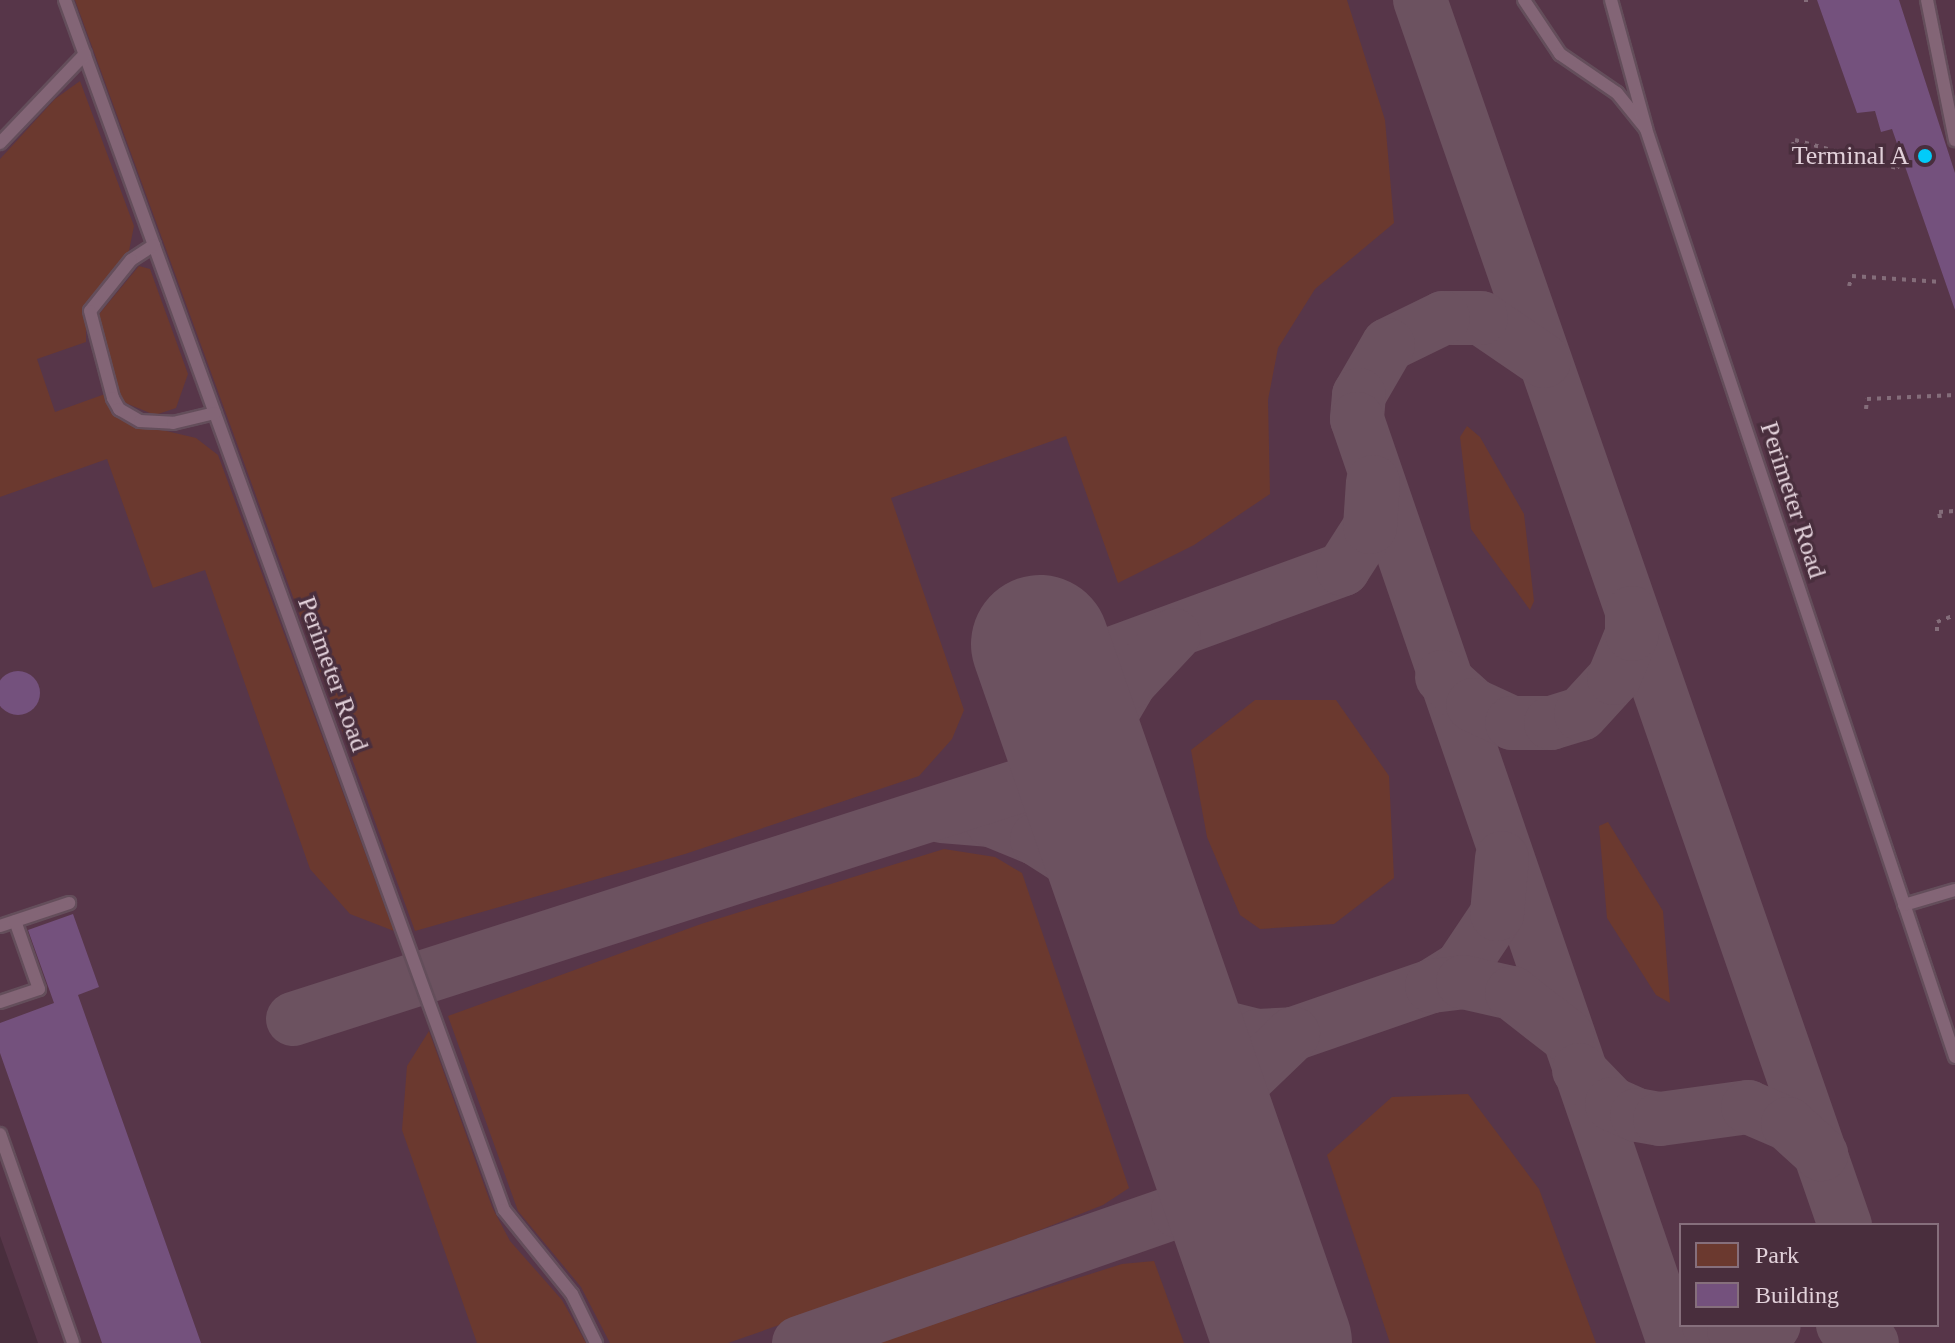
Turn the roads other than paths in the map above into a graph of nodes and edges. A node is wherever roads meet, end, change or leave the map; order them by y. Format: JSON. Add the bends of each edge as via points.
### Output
{"nodes":[{"id":1,"x":65,"y":0,"type":"edge"},
{"id":2,"x":1524,"y":0,"type":"edge"},
{"id":3,"x":1611,"y":0,"type":"edge"},
{"id":4,"x":1927,"y":0,"type":"edge"},
{"id":5,"x":85,"y":54,"type":"junction"},
{"id":6,"x":1646,"y":129,"type":"junction"},
{"id":7,"x":1,"y":136,"type":"edge"},
{"id":8,"x":1955,"y":140,"type":"edge"},
{"id":9,"x":154,"y":245,"type":"junction"},
{"id":10,"x":215,"y":413,"type":"junction"},
{"id":11,"x":1955,"y":890,"type":"edge"},
{"id":12,"x":69,"y":903,"type":"dead end"},
{"id":13,"x":1904,"y":905,"type":"junction"},
{"id":14,"x":15,"y":921,"type":"junction"},
{"id":15,"x":0,"y":926,"type":"edge"},
{"id":16,"x":0,"y":1002,"type":"edge"},
{"id":17,"x":1955,"y":1057,"type":"edge"},
{"id":18,"x":0,"y":1134,"type":"edge"},
{"id":19,"x":73,"y":1343,"type":"edge"},
{"id":20,"x":596,"y":1343,"type":"edge"}],
"edges":[{"from":1,"to":5,"type":"lane","name":"Perimeter Road"},
{"from":2,"to":6,"type":"lane","name":"Perimeter Road","via":[[1560,54],[1617,93]]},
{"from":3,"to":6,"type":"lane"},
{"from":4,"to":8,"type":"lane"},
{"from":5,"to":7,"type":"lane"},
{"from":5,"to":9,"type":"lane","name":"Perimeter Road"},
{"from":6,"to":13,"type":"lane","name":"Perimeter Road"},
{"from":9,"to":10,"type":"lane","name":"Perimeter Road"},
{"from":9,"to":10,"type":"lane","via":[[131,260],[90,311],[113,398],[119,409],[140,421],[173,423]]},
{"from":10,"to":20,"type":"lane","name":"Perimeter Road","via":[[504,1210],[572,1294]]},
{"from":11,"to":13,"type":"lane"},
{"from":12,"to":14,"type":"lane"},
{"from":13,"to":17,"type":"lane","name":"Perimeter Road"},
{"from":14,"to":15,"type":"lane"},
{"from":14,"to":16,"type":"lane","via":[[39,989]]},
{"from":18,"to":19,"type":"lane"}]}
